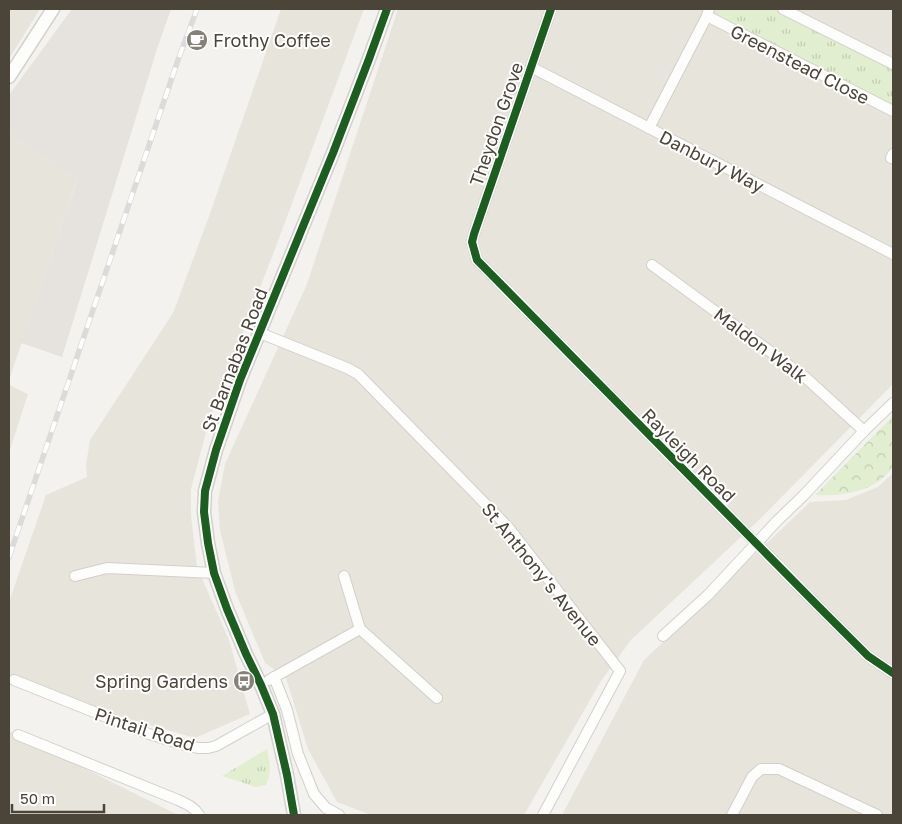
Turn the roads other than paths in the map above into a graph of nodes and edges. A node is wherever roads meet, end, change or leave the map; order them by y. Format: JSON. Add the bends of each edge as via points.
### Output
{"nodes":[{"id":1,"x":53,"y":9,"type":"edge"},
{"id":2,"x":387,"y":9,"type":"edge"},
{"id":3,"x":551,"y":9,"type":"edge"},
{"id":4,"x":783,"y":9,"type":"edge"},
{"id":5,"x":708,"y":12,"type":"edge"},
{"id":6,"x":893,"y":64,"type":"edge"},
{"id":7,"x":531,"y":67,"type":"junction"},
{"id":8,"x":9,"y":77,"type":"edge"},
{"id":9,"x":893,"y":111,"type":"edge"},
{"id":10,"x":649,"y":128,"type":"junction"},
{"id":11,"x":474,"y":249,"type":"joint"},
{"id":12,"x":893,"y":254,"type":"edge"},
{"id":13,"x":652,"y":265,"type":"dead end"},
{"id":14,"x":260,"y":334,"type":"junction"},
{"id":15,"x":893,"y":403,"type":"edge"},
{"id":16,"x":864,"y":431,"type":"junction"},
{"id":17,"x":756,"y":544,"type":"junction"},
{"id":18,"x":214,"y":573,"type":"junction"},
{"id":19,"x":75,"y":576,"type":"dead end"},
{"id":20,"x":344,"y":576,"type":"dead end"},
{"id":21,"x":360,"y":629,"type":"junction"},
{"id":22,"x":663,"y":636,"type":"dead end"},
{"id":23,"x":893,"y":673,"type":"edge"},
{"id":24,"x":274,"y":677,"type":"junction"},
{"id":25,"x":14,"y":680,"type":"dead end"},
{"id":26,"x":261,"y":684,"type":"junction"},
{"id":27,"x":437,"y":698,"type":"dead end"},
{"id":28,"x":273,"y":714,"type":"junction"},
{"id":29,"x":18,"y":735,"type":"dead end"},
{"id":30,"x":199,"y":815,"type":"edge"},
{"id":31,"x":294,"y":815,"type":"edge"},
{"id":32,"x":339,"y":815,"type":"edge"},
{"id":33,"x":544,"y":815,"type":"edge"},
{"id":34,"x":732,"y":815,"type":"edge"},
{"id":35,"x":877,"y":815,"type":"edge"}],
"edges":[{"from":1,"to":8,"type":"street"},
{"from":2,"to":14,"type":"street","name":"St Barnabas Road"},
{"from":3,"to":7,"type":"street","name":"Theydon Grove"},
{"from":4,"to":6,"type":"street"},
{"from":5,"to":9,"type":"street","name":"Greenstead Close"},
{"from":5,"to":10,"type":"street"},
{"from":7,"to":10,"type":"street","name":"Danbury Way"},
{"from":7,"to":11,"type":"street","name":"Theydon Grove","via":[[474,234]]},
{"from":10,"to":12,"type":"street","name":"Danbury Way"},
{"from":11,"to":17,"type":"street","name":"Rayleigh Road","via":[[477,260],[485,269]]},
{"from":13,"to":16,"type":"street","name":"Maldon Walk","via":[[805,377]]},
{"from":14,"to":18,"type":"street","name":"St Barnabas Road","via":[[237,389],[205,491],[204,512]]},
{"from":14,"to":33,"type":"street","name":"St Anthony's Avenue","via":[[358,374],[508,527],[620,671]]},
{"from":15,"to":16,"type":"street"},
{"from":16,"to":17,"type":"street"},
{"from":17,"to":22,"type":"street"},
{"from":17,"to":23,"type":"street","name":"Rayleigh Road","via":[[868,656]]},
{"from":18,"to":19,"type":"street","via":[[107,568]]},
{"from":18,"to":26,"type":"street","name":"St Barnabas Road","via":[[226,610]]},
{"from":20,"to":21,"type":"street"},
{"from":21,"to":24,"type":"street"},
{"from":21,"to":27,"type":"street"},
{"from":24,"to":26,"type":"street"},
{"from":24,"to":32,"type":"street","via":[[314,794],[326,808]]},
{"from":25,"to":28,"type":"street","name":"Pintail Road","via":[[134,728],[199,748],[216,746]]},
{"from":26,"to":28,"type":"street","name":"St Barnabas Road"},
{"from":28,"to":31,"type":"street","name":"St Barnabas Road"},
{"from":29,"to":30,"type":"street","via":[[188,804]]},
{"from":34,"to":35,"type":"street","via":[[752,777],[761,769],[780,769]]}]}
